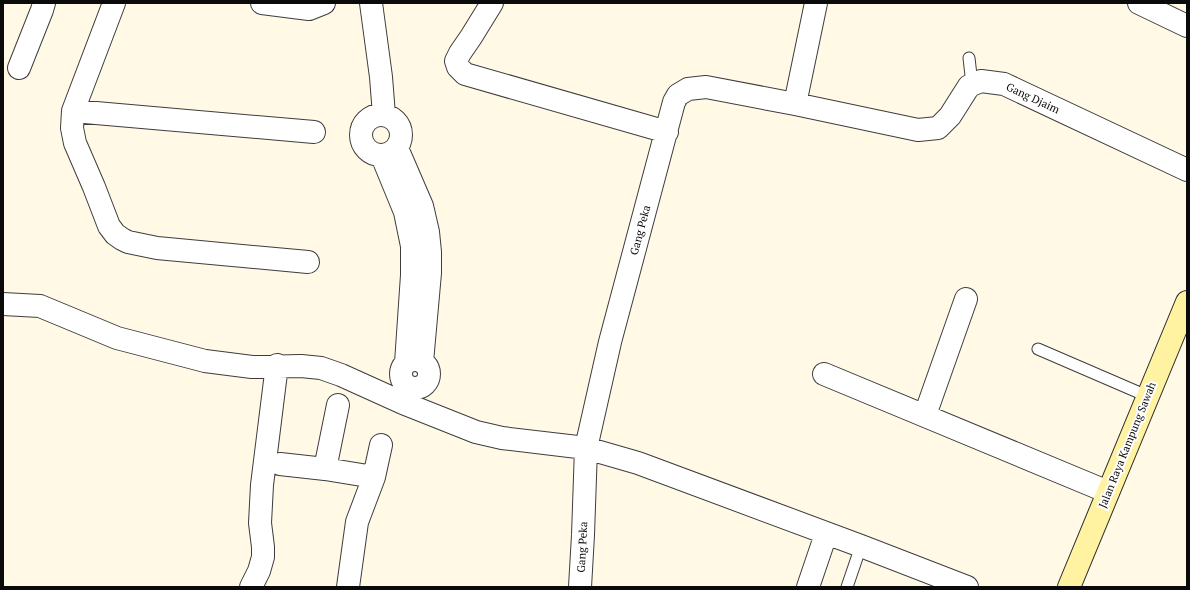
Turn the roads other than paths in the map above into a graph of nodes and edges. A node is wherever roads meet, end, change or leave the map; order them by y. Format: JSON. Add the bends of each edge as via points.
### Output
{"nodes":[{"id":1,"x":44,"y":3,"type":"edge"},
{"id":2,"x":114,"y":3,"type":"edge"},
{"id":3,"x":262,"y":3,"type":"edge"},
{"id":4,"x":324,"y":3,"type":"edge"},
{"id":5,"x":371,"y":3,"type":"edge"},
{"id":6,"x":492,"y":3,"type":"edge"},
{"id":7,"x":816,"y":3,"type":"edge"},
{"id":8,"x":1139,"y":3,"type":"edge"},
{"id":9,"x":1187,"y":26,"type":"edge"},
{"id":10,"x":969,"y":58,"type":"dead end"},
{"id":11,"x":19,"y":68,"type":"dead end"},
{"id":12,"x":972,"y":84,"type":"junction"},
{"id":13,"x":795,"y":104,"type":"junction"},
{"id":14,"x":73,"y":111,"type":"junction"},
{"id":15,"x":384,"y":115,"type":"junction"},
{"id":16,"x":314,"y":132,"type":"dead end"},
{"id":17,"x":666,"y":132,"type":"junction"},
{"id":18,"x":390,"y":152,"type":"junction"},
{"id":19,"x":1187,"y":170,"type":"edge"},
{"id":20,"x":308,"y":262,"type":"dead end"},
{"id":21,"x":966,"y":299,"type":"dead end"},
{"id":22,"x":1187,"y":302,"type":"edge"},
{"id":23,"x":3,"y":304,"type":"edge"},
{"id":24,"x":1038,"y":349,"type":"dead end"},
{"id":25,"x":277,"y":366,"type":"junction"},
{"id":26,"x":824,"y":374,"type":"dead end"},
{"id":27,"x":406,"y":396,"type":"junction"},
{"id":28,"x":1147,"y":396,"type":"junction"},
{"id":29,"x":338,"y":404,"type":"dead end"},
{"id":30,"x":925,"y":415,"type":"junction"},
{"id":31,"x":381,"y":445,"type":"dead end"},
{"id":32,"x":586,"y":448,"type":"junction"},
{"id":33,"x":280,"y":464,"type":"dead end"},
{"id":34,"x":325,"y":469,"type":"junction"},
{"id":35,"x":374,"y":477,"type":"junction"},
{"id":36,"x":1108,"y":492,"type":"junction"},
{"id":37,"x":826,"y":534,"type":"junction"},
{"id":38,"x":861,"y":546,"type":"junction"},
{"id":39,"x":251,"y":587,"type":"edge"},
{"id":40,"x":348,"y":587,"type":"edge"},
{"id":41,"x":580,"y":587,"type":"edge"},
{"id":42,"x":808,"y":587,"type":"edge"},
{"id":43,"x":847,"y":587,"type":"edge"},
{"id":44,"x":966,"y":587,"type":"edge"},
{"id":45,"x":1069,"y":587,"type":"edge"}],
"edges":[{"from":1,"to":11,"type":"street"},
{"from":2,"to":14,"type":"street"},
{"from":3,"to":4,"type":"street","via":[[309,9]]},
{"from":5,"to":15,"type":"street"},
{"from":6,"to":17,"type":"street","via":[[456,60],[464,74]]},
{"from":7,"to":13,"type":"street"},
{"from":8,"to":9,"type":"street"},
{"from":10,"to":12,"type":"lane"},
{"from":12,"to":13,"type":"street","via":[[950,116],[938,128],[918,130]]},
{"from":12,"to":19,"type":"street","name":"Gang Djaim","via":[[980,81],[1004,84]]},
{"from":13,"to":17,"type":"street","name":"Gang Peka","via":[[706,87],[688,89],[678,95],[674,102]]},
{"from":14,"to":16,"type":"street"},
{"from":14,"to":20,"type":"street","via":[[72,128],[75,143],[109,226],[122,239],[157,248]]},
{"from":15,"to":18,"type":"street","via":[[392,118],[401,132],[401,141]]},
{"from":15,"to":18,"type":"street","via":[[368,119],[360,134],[366,150],[374,154]]},
{"from":17,"to":32,"type":"street","name":"Gang Peka","via":[[610,342]]},
{"from":18,"to":27,"type":"street","via":[[413,209],[428,232],[430,252],[421,274],[414,362],[426,365],[429,379],[423,386]]},
{"from":21,"to":30,"type":"street"},
{"from":22,"to":28,"type":"street","name":"Jalan Raya Kampung Sawah"},
{"from":23,"to":25,"type":"street","via":[[40,306],[117,338],[205,361],[252,367]]},
{"from":24,"to":28,"type":"lane"},
{"from":25,"to":27,"type":"street","via":[[321,368]]},
{"from":25,"to":39,"type":"street","via":[[262,485],[260,523],[263,557]]},
{"from":26,"to":30,"type":"street"},
{"from":27,"to":32,"type":"street","via":[[476,432],[502,438]]},
{"from":28,"to":36,"type":"street","name":"Jalan Raya Kampung Sawah"},
{"from":29,"to":34,"type":"street"},
{"from":30,"to":36,"type":"street"},
{"from":31,"to":35,"type":"street"},
{"from":32,"to":37,"type":"street","via":[[638,463]]},
{"from":32,"to":41,"type":"street","name":"Gang Peka"},
{"from":33,"to":34,"type":"street"},
{"from":34,"to":35,"type":"street"},
{"from":35,"to":40,"type":"street","via":[[357,522]]},
{"from":36,"to":45,"type":"street","name":"Jalan Raya Kampung Sawah"},
{"from":37,"to":38,"type":"street"},
{"from":37,"to":42,"type":"street"},
{"from":38,"to":43,"type":"lane"},
{"from":38,"to":44,"type":"street"}]}
